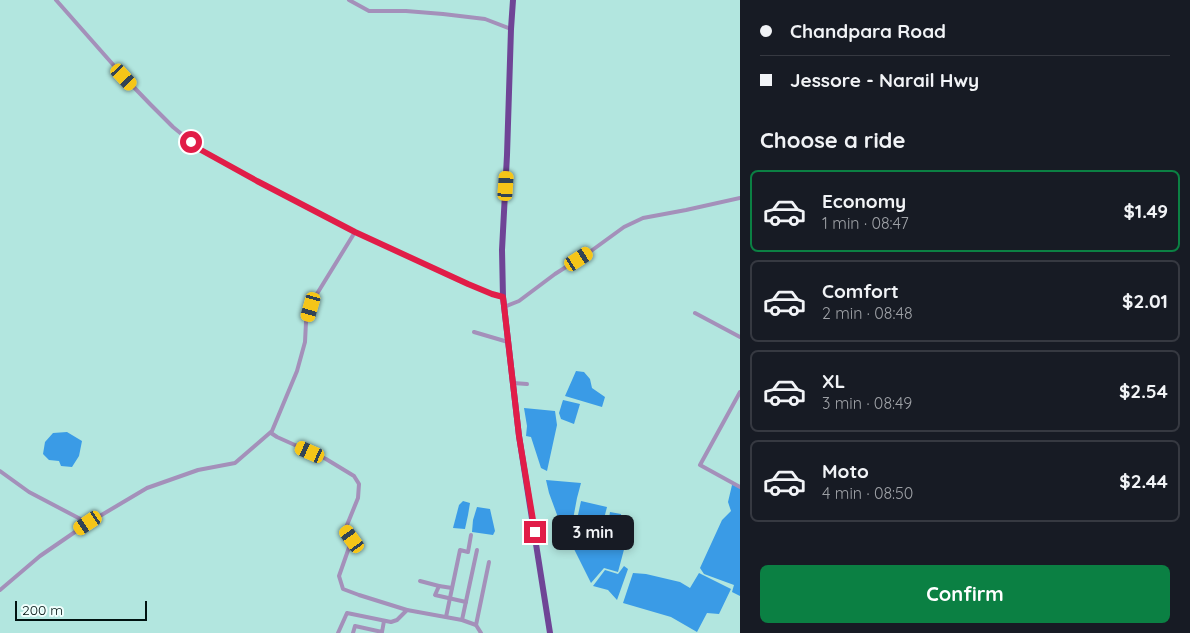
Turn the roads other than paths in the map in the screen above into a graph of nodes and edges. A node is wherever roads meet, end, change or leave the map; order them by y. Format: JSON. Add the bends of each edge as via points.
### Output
{"nodes":[{"id":1,"x":56,"y":0,"type":"edge"},
{"id":2,"x":349,"y":0,"type":"edge"},
{"id":3,"x":513,"y":0,"type":"edge"},
{"id":4,"x":511,"y":29,"type":"junction"},
{"id":5,"x":740,"y":198,"type":"edge"},
{"id":6,"x":355,"y":232,"type":"junction"},
{"id":7,"x":503,"y":297,"type":"junction"},
{"id":8,"x":504,"y":307,"type":"junction"},
{"id":9,"x":695,"y":313,"type":"dead end"},
{"id":10,"x":474,"y":332,"type":"dead end"},
{"id":11,"x":740,"y":337,"type":"edge"},
{"id":12,"x":508,"y":342,"type":"junction"},
{"id":13,"x":512,"y":383,"type":"junction"},
{"id":14,"x":527,"y":384,"type":"dead end"},
{"id":15,"x":740,"y":392,"type":"edge"},
{"id":16,"x":271,"y":433,"type":"junction"},
{"id":17,"x":0,"y":471,"type":"edge"},
{"id":18,"x":740,"y":487,"type":"edge"},
{"id":19,"x":88,"y":523,"type":"junction"},
{"id":20,"x":471,"y":535,"type":"dead end"},
{"id":21,"x":477,"y":550,"type":"dead end"},
{"id":22,"x":489,"y":562,"type":"dead end"},
{"id":23,"x":420,"y":581,"type":"dead end"},
{"id":24,"x":439,"y":586,"type":"junction"},
{"id":25,"x":452,"y":588,"type":"junction"},
{"id":26,"x":0,"y":590,"type":"edge"},
{"id":27,"x":450,"y":599,"type":"junction"},
{"id":28,"x":466,"y":602,"type":"junction"},
{"id":29,"x":407,"y":610,"type":"junction"},
{"id":30,"x":446,"y":617,"type":"junction"},
{"id":31,"x":462,"y":620,"type":"junction"},
{"id":32,"x":384,"y":621,"type":"dead end"},
{"id":33,"x":476,"y":625,"type":"junction"},
{"id":34,"x":367,"y":631,"type":"edge"},
{"id":35,"x":338,"y":633,"type":"edge"},
{"id":36,"x":353,"y":633,"type":"edge"},
{"id":37,"x":382,"y":633,"type":"edge"},
{"id":38,"x":481,"y":633,"type":"edge"},
{"id":39,"x":550,"y":633,"type":"edge"}],
"edges":[{"from":1,"to":6,"type":"street","via":[[150,104],[201,150]]},
{"from":2,"to":4,"type":"street","via":[[369,11],[406,11],[485,19]]},
{"from":3,"to":4,"type":"highway"},
{"from":4,"to":7,"type":"highway"},
{"from":5,"to":8,"type":"street","via":[[643,218],[624,227],[519,301]]},
{"from":6,"to":7,"type":"street"},
{"from":6,"to":16,"type":"street","via":[[313,302],[297,371]]},
{"from":7,"to":8,"type":"highway"},
{"from":8,"to":12,"type":"highway"},
{"from":9,"to":11,"type":"street"},
{"from":10,"to":12,"type":"street"},
{"from":12,"to":13,"type":"highway"},
{"from":13,"to":14,"type":"street"},
{"from":13,"to":39,"type":"highway"},
{"from":15,"to":18,"type":"street","via":[[700,465]]},
{"from":16,"to":19,"type":"street","via":[[235,463],[198,470],[147,488]]},
{"from":16,"to":29,"type":"street","via":[[354,476],[359,484],[358,498],[345,530],[352,539],[339,576],[343,589]]},
{"from":17,"to":19,"type":"street","via":[[29,492]]},
{"from":19,"to":26,"type":"street","via":[[40,556]]},
{"from":20,"to":25,"type":"street","via":[[468,552],[460,550]]},
{"from":21,"to":28,"type":"street"},
{"from":22,"to":33,"type":"street"},
{"from":23,"to":24,"type":"street"},
{"from":24,"to":25,"type":"street"},
{"from":24,"to":27,"type":"street","via":[[435,595]]},
{"from":25,"to":27,"type":"street"},
{"from":27,"to":28,"type":"street"},
{"from":27,"to":30,"type":"street"},
{"from":28,"to":31,"type":"street"},
{"from":29,"to":30,"type":"street"},
{"from":29,"to":35,"type":"street","via":[[391,622],[347,613]]},
{"from":30,"to":31,"type":"street"},
{"from":31,"to":33,"type":"street"},
{"from":32,"to":37,"type":"street"},
{"from":33,"to":38,"type":"street"},
{"from":34,"to":36,"type":"street","via":[[355,626]]},
{"from":34,"to":37,"type":"street"}]}
